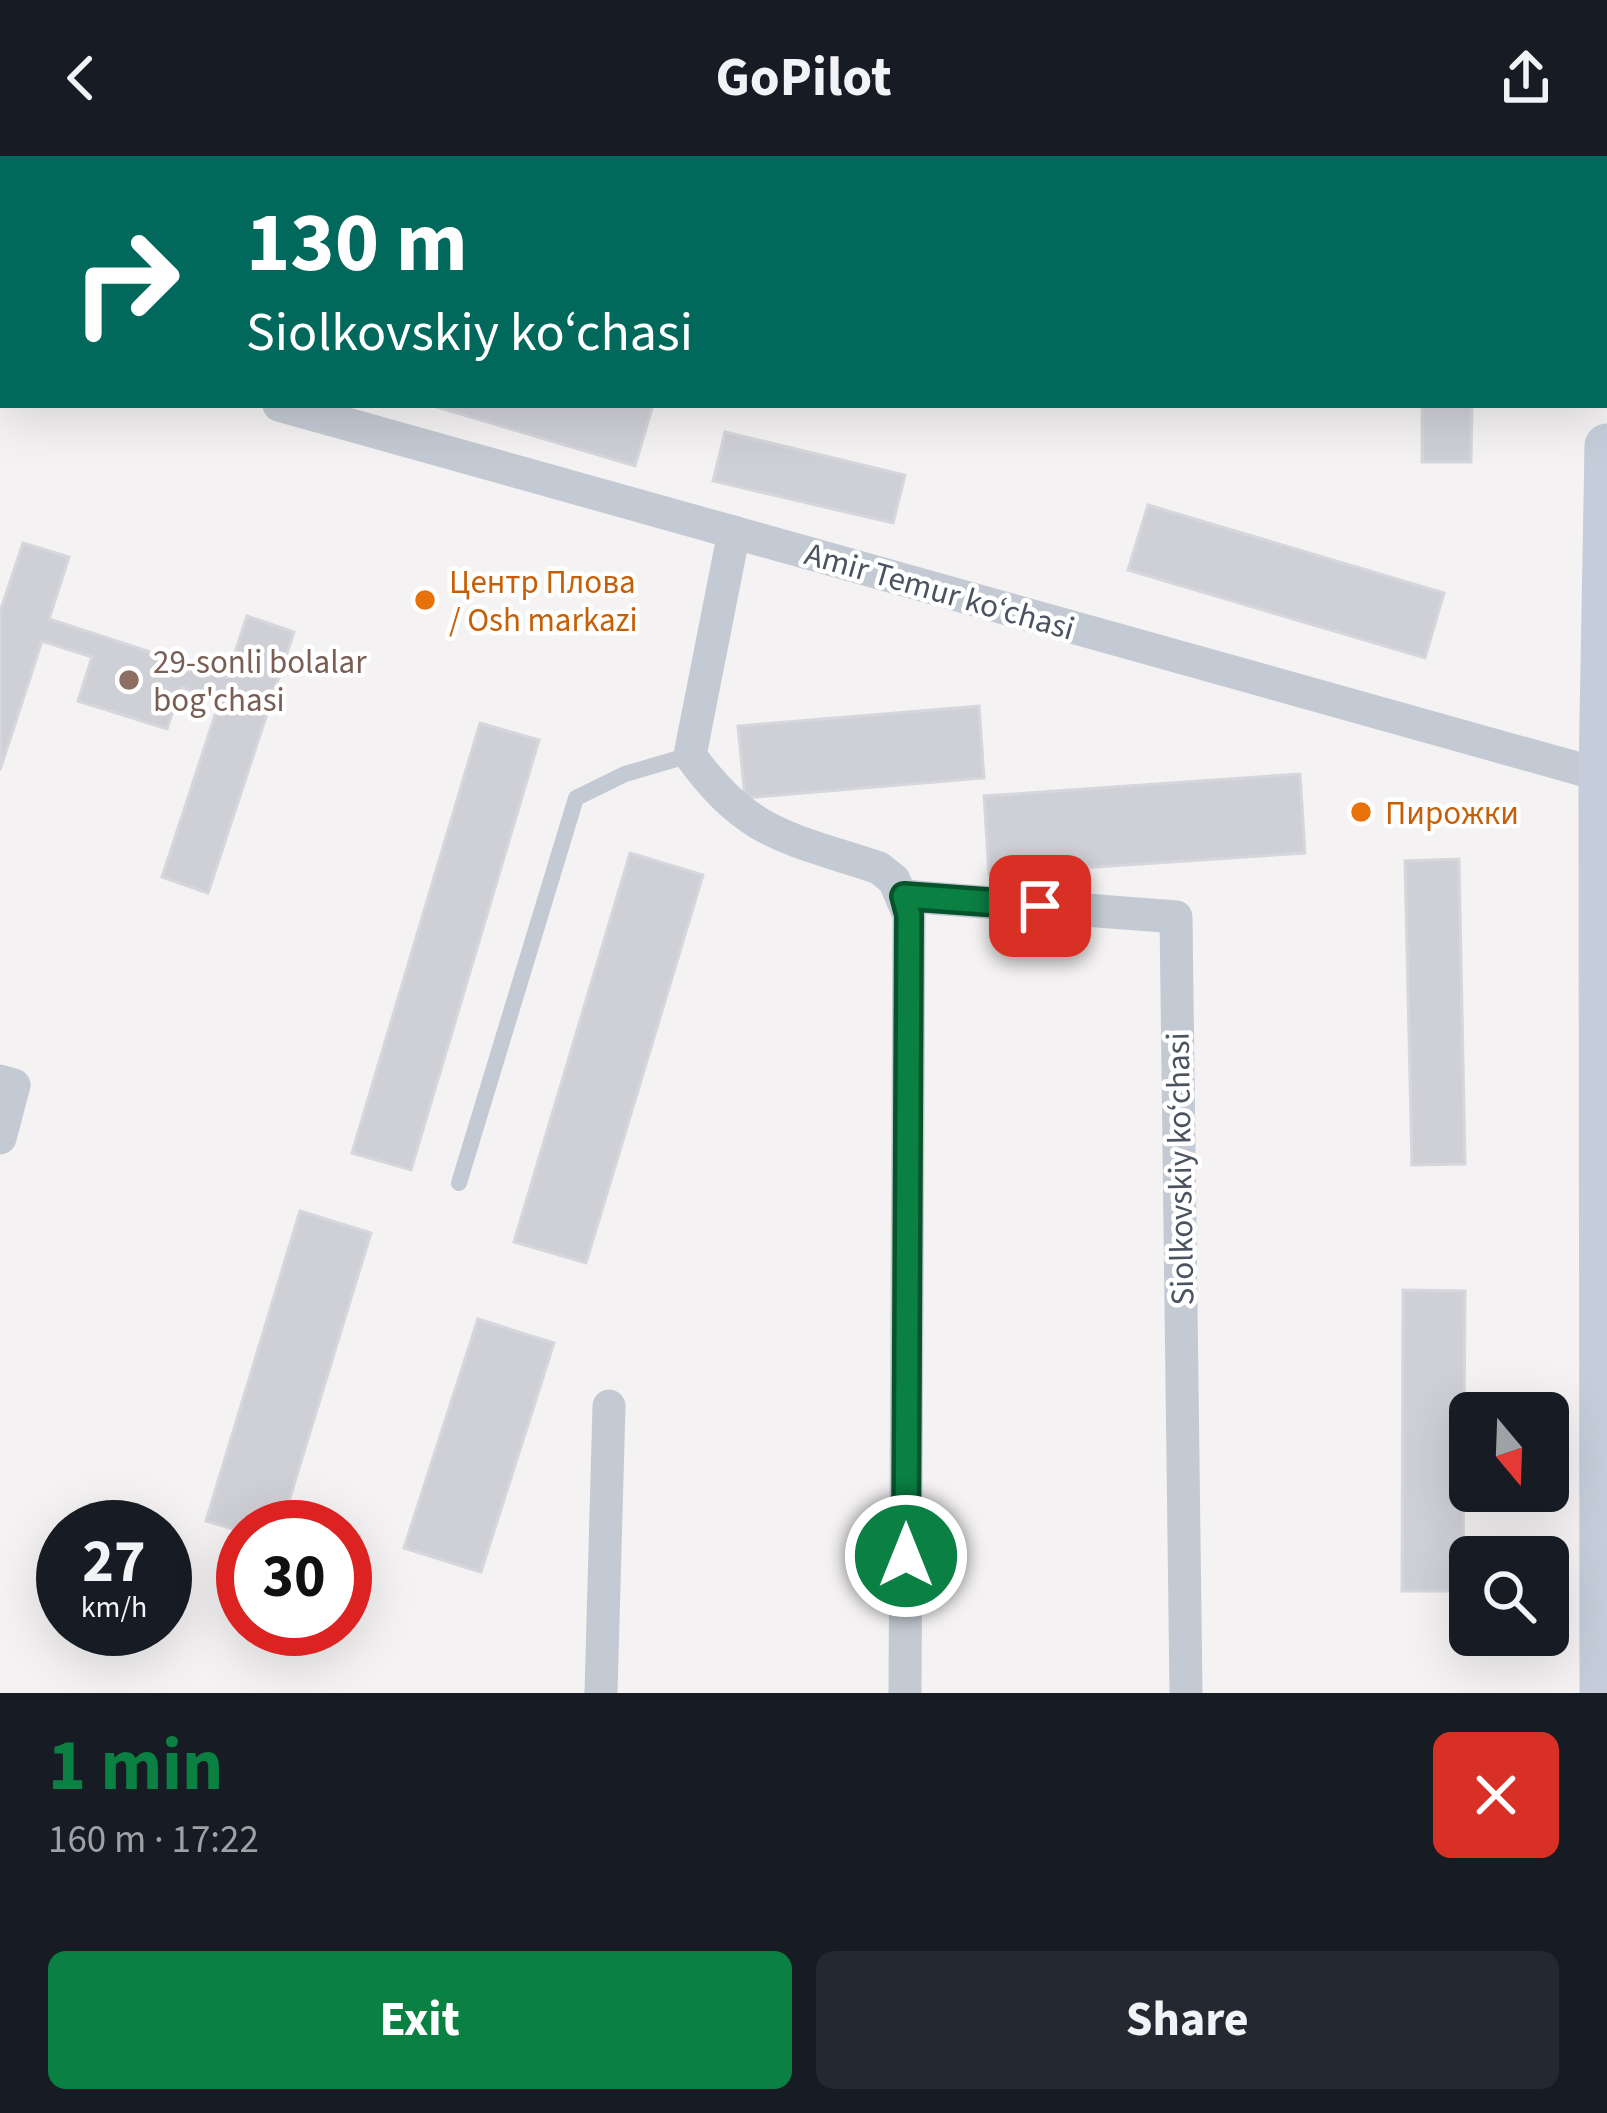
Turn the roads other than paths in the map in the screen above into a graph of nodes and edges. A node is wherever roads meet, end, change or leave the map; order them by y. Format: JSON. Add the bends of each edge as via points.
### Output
{"nodes":[{"id":1,"x":289,"y":408,"type":"edge"},
{"id":2,"x":1607,"y":446,"type":"edge"},
{"id":3,"x":734,"y":532,"type":"junction"},
{"id":4,"x":690,"y":755,"type":"junction"},
{"id":5,"x":1601,"y":775,"type":"junction"},
{"id":6,"x":904,"y":896,"type":"junction"},
{"id":7,"x":0,"y":1081,"type":"edge"},
{"id":8,"x":0,"y":1138,"type":"edge"},
{"id":9,"x":459,"y":1183,"type":"dead end"},
{"id":10,"x":610,"y":1406,"type":"dead end"},
{"id":11,"x":1604,"y":1664,"type":"edge"},
{"id":12,"x":601,"y":1693,"type":"edge"},
{"id":13,"x":905,"y":1693,"type":"edge"},
{"id":14,"x":1186,"y":1693,"type":"edge"}],
"edges":[{"from":1,"to":3,"type":"street","name":"Amir Temur ko‘chasi"},
{"from":2,"to":5,"type":"main road"},
{"from":3,"to":4,"type":"street"},
{"from":3,"to":5,"type":"street","name":"Amir Temur ko‘chasi"},
{"from":4,"to":6,"type":"street","via":[[714,789],[761,828],[879,868]]},
{"from":4,"to":9,"type":"lane","via":[[576,798]]},
{"from":5,"to":11,"type":"main road"},
{"from":6,"to":13,"type":"street"},
{"from":6,"to":14,"type":"street","name":"Siolkovskiy ko‘chasi","via":[[1176,917]]},
{"from":7,"to":8,"type":"street","via":[[14,1085]]},
{"from":10,"to":12,"type":"street"}]}
